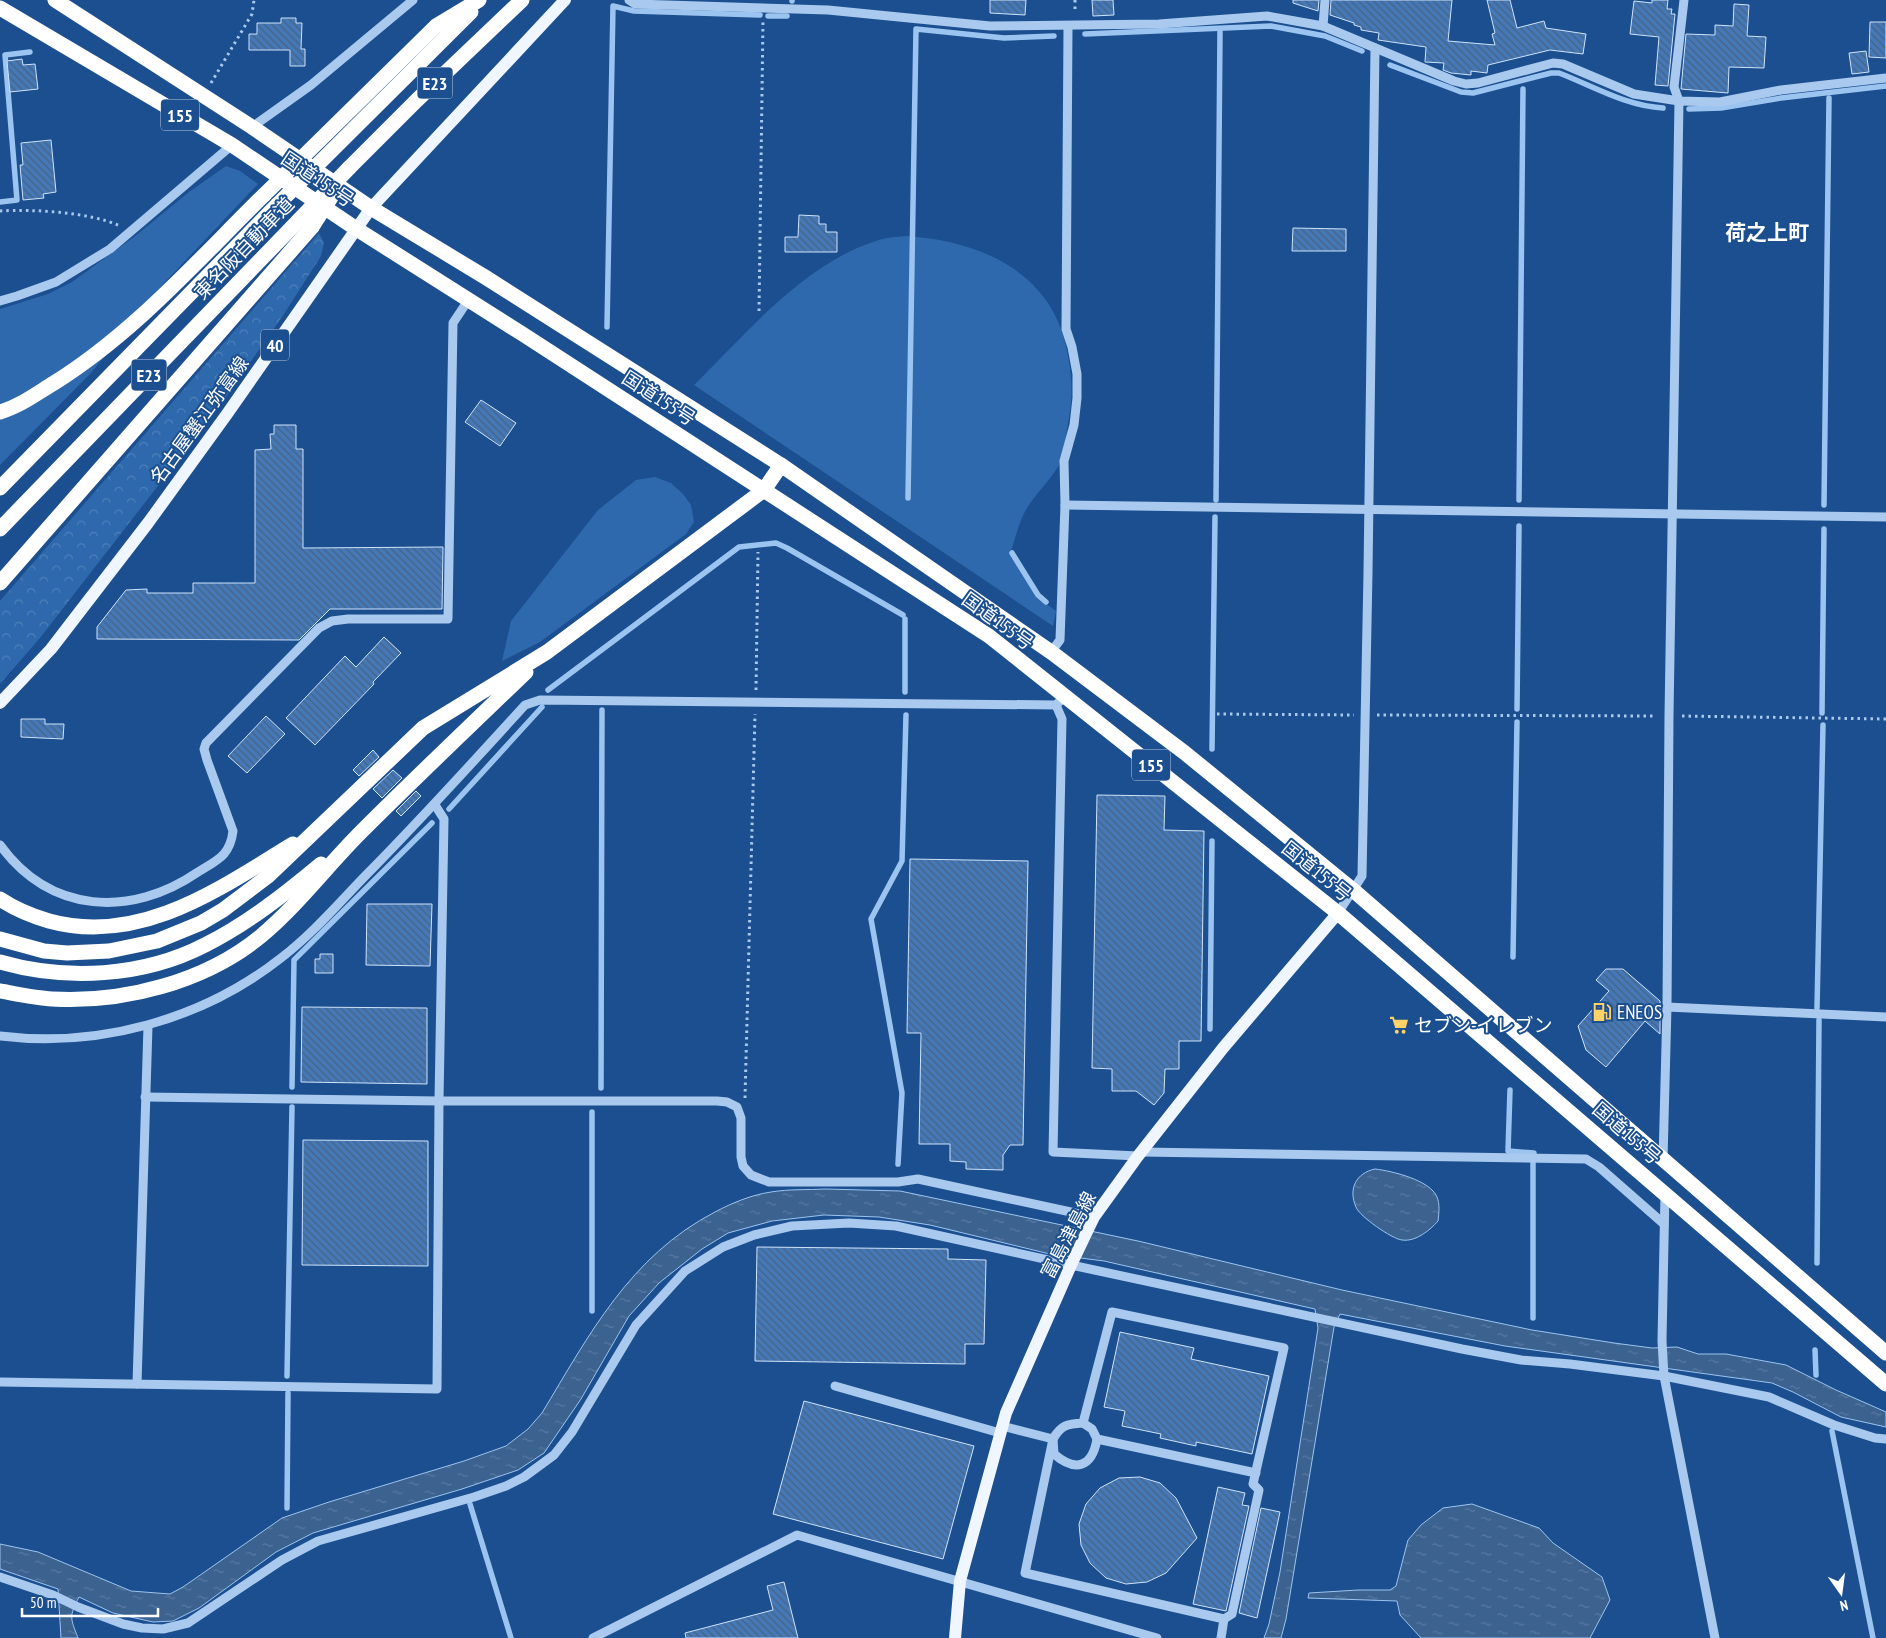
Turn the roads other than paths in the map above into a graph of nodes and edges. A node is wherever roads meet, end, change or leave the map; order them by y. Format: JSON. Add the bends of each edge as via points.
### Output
{"nodes":[{"id":1,"x":55,"y":0,"type":"edge"},
{"id":2,"x":413,"y":0,"type":"edge"},
{"id":3,"x":479,"y":0,"type":"edge"},
{"id":4,"x":483,"y":0,"type":"edge"},
{"id":5,"x":522,"y":0,"type":"edge"},
{"id":6,"x":565,"y":0,"type":"edge"},
{"id":7,"x":629,"y":0,"type":"edge"},
{"id":8,"x":1325,"y":0,"type":"edge"},
{"id":9,"x":1684,"y":0,"type":"edge"},
{"id":10,"x":0,"y":8,"type":"edge"},
{"id":11,"x":1323,"y":26,"type":"junction"},
{"id":12,"x":1068,"y":27,"type":"junction"},
{"id":13,"x":1374,"y":48,"type":"junction"},
{"id":14,"x":1886,"y":78,"type":"edge"},
{"id":15,"x":1679,"y":101,"type":"junction"},
{"id":16,"x":252,"y":127,"type":"junction"},
{"id":17,"x":232,"y":145,"type":"junction"},
{"id":18,"x":350,"y":168,"type":"junction"},
{"id":19,"x":371,"y":208,"type":"junction"},
{"id":20,"x":355,"y":228,"type":"junction"},
{"id":21,"x":469,"y":300,"type":"junction"},
{"id":22,"x":0,"y":301,"type":"edge"},
{"id":23,"x":0,"y":412,"type":"edge"},
{"id":24,"x":781,"y":465,"type":"junction"},
{"id":25,"x":0,"y":488,"type":"edge"},
{"id":26,"x":764,"y":490,"type":"junction"},
{"id":27,"x":1065,"y":505,"type":"junction"},
{"id":28,"x":1368,"y":511,"type":"junction"},
{"id":29,"x":1672,"y":514,"type":"junction"},
{"id":30,"x":1886,"y":517,"type":"edge"},
{"id":31,"x":0,"y":529,"type":"edge"},
{"id":32,"x":0,"y":583,"type":"edge"},
{"id":33,"x":547,"y":652,"type":"junction"},
{"id":34,"x":1051,"y":652,"type":"junction"},
{"id":35,"x":1060,"y":701,"type":"junction"},
{"id":36,"x":0,"y":703,"type":"edge"},
{"id":37,"x":435,"y":805,"type":"junction"},
{"id":38,"x":335,"y":814,"type":"junction"},
{"id":39,"x":359,"y":834,"type":"junction"},
{"id":40,"x":0,"y":844,"type":"edge"},
{"id":41,"x":1353,"y":890,"type":"junction"},
{"id":42,"x":0,"y":899,"type":"edge"},
{"id":43,"x":1338,"y":913,"type":"junction"},
{"id":44,"x":0,"y":939,"type":"edge"},
{"id":45,"x":0,"y":962,"type":"edge"},
{"id":46,"x":0,"y":991,"type":"edge"},
{"id":47,"x":1667,"y":1007,"type":"junction"},
{"id":48,"x":1886,"y":1017,"type":"edge"},
{"id":49,"x":148,"y":1026,"type":"junction"},
{"id":50,"x":0,"y":1036,"type":"edge"},
{"id":51,"x":146,"y":1097,"type":"junction"},
{"id":52,"x":439,"y":1101,"type":"junction"},
{"id":53,"x":1140,"y":1154,"type":"junction"},
{"id":54,"x":1663,"y":1160,"type":"junction"},
{"id":55,"x":1665,"y":1192,"type":"junction"},
{"id":56,"x":1094,"y":1216,"type":"junction"},
{"id":57,"x":1664,"y":1224,"type":"junction"},
{"id":58,"x":1070,"y":1265,"type":"junction"},
{"id":59,"x":1886,"y":1353,"type":"edge"},
{"id":60,"x":1664,"y":1376,"type":"junction"},
{"id":61,"x":0,"y":1382,"type":"edge"},
{"id":62,"x":137,"y":1384,"type":"junction"},
{"id":63,"x":1886,"y":1384,"type":"edge"},
{"id":64,"x":835,"y":1386,"type":"dead end"},
{"id":65,"x":1083,"y":1423,"type":"junction"},
{"id":66,"x":1001,"y":1429,"type":"junction"},
{"id":67,"x":1053,"y":1439,"type":"junction"},
{"id":68,"x":1096,"y":1439,"type":"junction"},
{"id":69,"x":1886,"y":1439,"type":"edge"},
{"id":70,"x":1256,"y":1473,"type":"junction"},
{"id":71,"x":0,"y":1577,"type":"edge"},
{"id":72,"x":960,"y":1581,"type":"junction"},
{"id":73,"x":1224,"y":1619,"type":"junction"},
{"id":74,"x":593,"y":1638,"type":"edge"},
{"id":75,"x":955,"y":1638,"type":"edge"},
{"id":76,"x":1157,"y":1638,"type":"edge"},
{"id":77,"x":1221,"y":1638,"type":"edge"},
{"id":78,"x":1716,"y":1638,"type":"edge"}],
"edges":[{"from":1,"to":16,"type":"highway","name":"国道155号","number":"155"},
{"from":2,"to":16,"type":"street","via":[[311,85]]},
{"from":3,"to":23,"type":"highway","bridge":true,"via":[[436,26],[126,331],[75,370],[15,407]]},
{"from":4,"to":25,"type":"highway","name":"東名阪自動車道","number":"E23","bridge":true,"via":[[277,204]]},
{"from":5,"to":18,"type":"highway","name":"東名阪自動車道","number":"E23"},
{"from":6,"to":19,"type":"main road","name":"名古屋蟹江弥富線","number":"40"},
{"from":7,"to":12,"type":"street","via":[[635,4],[828,10],[990,26]]},
{"from":8,"to":11,"type":"street"},
{"from":9,"to":15,"type":"street","via":[[1674,87]]},
{"from":10,"to":17,"type":"highway","name":"国道155号","number":"155"},
{"from":11,"to":12,"type":"street","via":[[1266,16]]},
{"from":11,"to":13,"type":"street"},
{"from":12,"to":27,"type":"street","via":[[1066,329],[1075,365],[1077,398],[1074,425],[1064,461]]},
{"from":13,"to":15,"type":"street","via":[[1466,84],[1553,63],[1563,64],[1634,94]]},
{"from":13,"to":28,"type":"street"},
{"from":14,"to":15,"type":"street","via":[[1781,90],[1720,102]]},
{"from":15,"to":29,"type":"street"},
{"from":16,"to":19,"type":"highway","name":"国道155号","number":"155"},
{"from":17,"to":20,"type":"highway","name":"国道155号","number":"155"},
{"from":17,"to":22,"type":"street","via":[[110,249],[56,282]]},
{"from":18,"to":31,"type":"highway","name":"東名阪自動車道","number":"E23","bridge":true},
{"from":18,"to":32,"type":"highway","bridge":true,"via":[[312,228]]},
{"from":19,"to":20,"type":"main road","name":"名古屋蟹江弥富線","number":"40"},
{"from":19,"to":24,"type":"highway","name":"国道155号","number":"155"},
{"from":20,"to":21,"type":"highway","name":"国道155号","number":"155"},
{"from":20,"to":36,"type":"main road","name":"名古屋蟹江弥富線","number":"40","via":[[228,414],[148,523],[50,648]]},
{"from":21,"to":26,"type":"highway","name":"国道155号","number":"155"},
{"from":21,"to":40,"type":"street","via":[[453,323],[448,619],[348,618],[319,628],[206,742],[207,760],[233,832],[226,854],[181,884],[164,892],[123,902],[98,903],[62,896],[41,884],[8,856]]},
{"from":24,"to":26,"type":"highway"},
{"from":24,"to":34,"type":"highway","name":"国道155号","number":"155"},
{"from":26,"to":33,"type":"highway"},
{"from":26,"to":35,"type":"highway","name":"国道155号","number":"155","via":[[989,636]]},
{"from":27,"to":28,"type":"street"},
{"from":27,"to":34,"type":"street","via":[[1060,640]]},
{"from":28,"to":29,"type":"street"},
{"from":28,"to":41,"type":"street","via":[[1362,876]]},
{"from":29,"to":30,"type":"street"},
{"from":29,"to":47,"type":"street"},
{"from":33,"to":38,"type":"highway","via":[[423,728]]},
{"from":33,"to":39,"type":"highway"},
{"from":34,"to":41,"type":"highway","name":"国道155号","number":"155","via":[[1185,753]]},
{"from":35,"to":37,"type":"street","via":[[756,703],[540,700],[524,705]]},
{"from":35,"to":43,"type":"highway","name":"国道155号","number":"155"},
{"from":35,"to":53,"type":"street","via":[[1053,1152]]},
{"from":37,"to":49,"type":"street","via":[[282,958],[239,988]]},
{"from":37,"to":52,"type":"street","via":[[444,819]]},
{"from":38,"to":42,"type":"highway","via":[[252,869],[205,896],[156,918],[110,927],[86,927],[63,924],[21,911]]},
{"from":38,"to":44,"type":"highway","via":[[245,894],[223,910],[179,933],[133,947],[90,953],[44,951]]},
{"from":39,"to":45,"type":"highway","via":[[288,891],[229,932],[178,956],[127,970],[100,973],[47,971]]},
{"from":39,"to":46,"type":"highway","via":[[261,936],[241,951],[197,974],[104,998],[52,999]]},
{"from":41,"to":43,"type":"street"},
{"from":41,"to":54,"type":"highway","name":"国道155号","number":"155"},
{"from":43,"to":53,"type":"main road","name":"富島津島線","via":[[1223,1048]]},
{"from":43,"to":55,"type":"highway","name":"国道155号","number":"155"},
{"from":47,"to":48,"type":"street"},
{"from":47,"to":54,"type":"street"},
{"from":49,"to":50,"type":"street","via":[[72,1037]]},
{"from":49,"to":51,"type":"street"},
{"from":51,"to":52,"type":"street"},
{"from":51,"to":62,"type":"street"},
{"from":52,"to":56,"type":"street","via":[[727,1102],[737,1107],[742,1118],[743,1166],[750,1175],[769,1182],[898,1182],[918,1179]]},
{"from":52,"to":62,"type":"street","via":[[437,1389]]},
{"from":53,"to":56,"type":"main road","name":"富島津島線"},
{"from":53,"to":57,"type":"street","via":[[1586,1159]]},
{"from":54,"to":59,"type":"highway","name":"国道155号","number":"155"},
{"from":55,"to":57,"type":"street"},
{"from":55,"to":63,"type":"highway","name":"国道155号","number":"155"},
{"from":56,"to":58,"type":"main road","name":"富島津島線"},
{"from":57,"to":60,"type":"street"},
{"from":58,"to":60,"type":"street","via":[[1462,1349],[1521,1360]]},
{"from":58,"to":66,"type":"main road","name":"富島津島線"},
{"from":58,"to":71,"type":"street","via":[[896,1226],[849,1223],[792,1226],[754,1235],[723,1247],[685,1271],[636,1325],[572,1432],[554,1455],[506,1486],[318,1541],[282,1560],[188,1623],[163,1629],[123,1624]]},
{"from":60,"to":69,"type":"street","via":[[1769,1397],[1834,1425]]},
{"from":60,"to":78,"type":"street"},
{"from":61,"to":62,"type":"street"},
{"from":64,"to":66,"type":"street"},
{"from":65,"to":67,"type":"street","via":[[1059,1429]]},
{"from":65,"to":68,"type":"street","via":[[1092,1429]]},
{"from":65,"to":70,"type":"street","via":[[1112,1312],[1284,1348]]},
{"from":66,"to":67,"type":"street"},
{"from":66,"to":72,"type":"main road","name":"富島津島線"},
{"from":67,"to":68,"type":"street","via":[[1054,1454],[1075,1465],[1086,1462],[1095,1451]]},
{"from":67,"to":73,"type":"street","via":[[1025,1573]]},
{"from":68,"to":70,"type":"street"},
{"from":70,"to":73,"type":"street","via":[[1253,1484],[1259,1490],[1232,1614]]},
{"from":72,"to":74,"type":"street","via":[[797,1535]]},
{"from":72,"to":75,"type":"main road","name":"富島津島線"},
{"from":72,"to":76,"type":"street"},
{"from":73,"to":77,"type":"street"}]}
